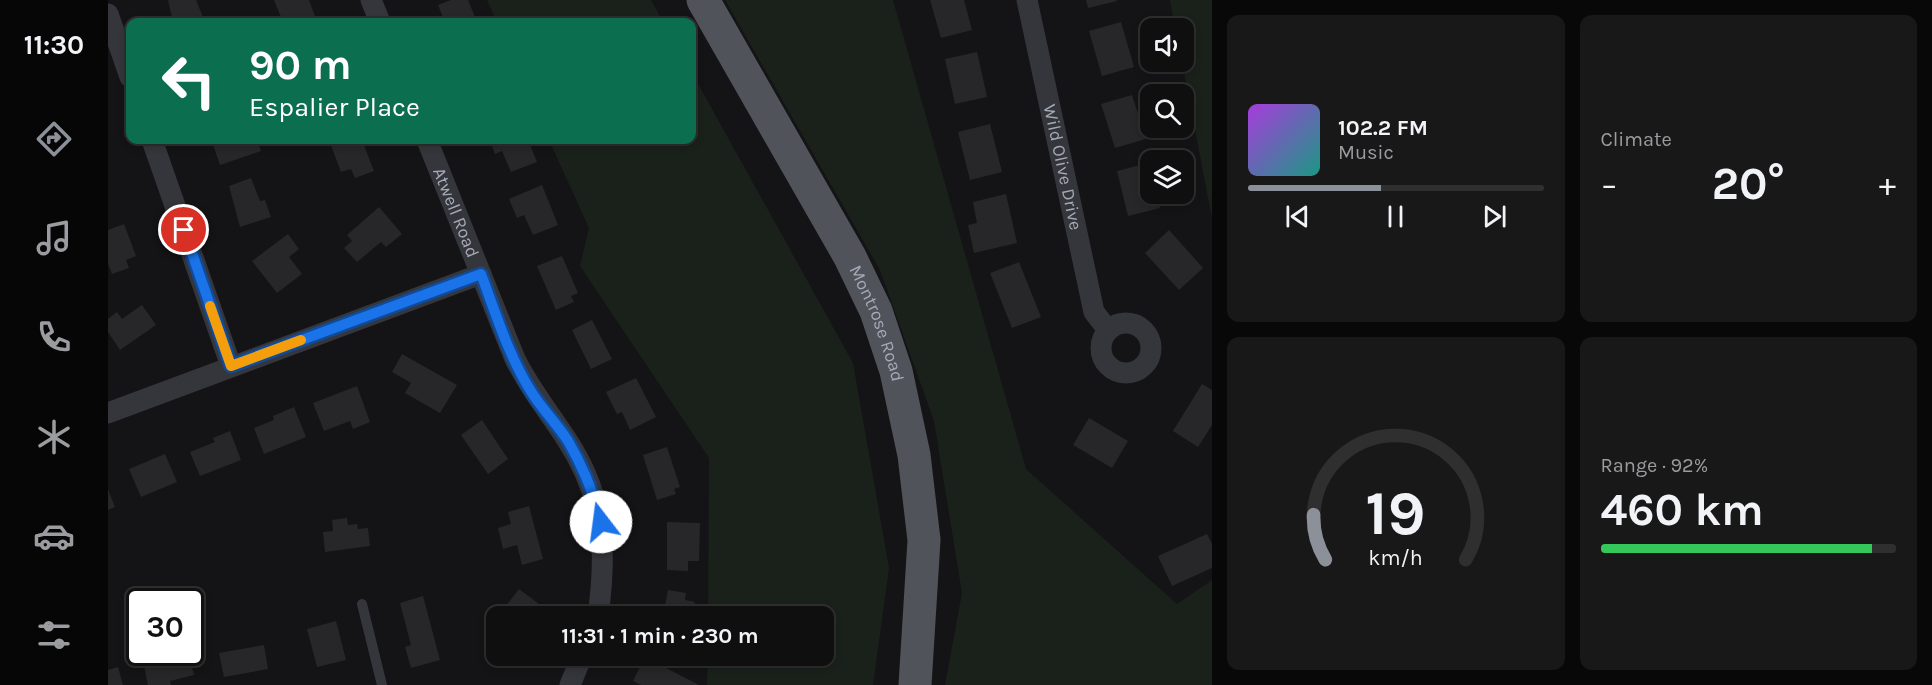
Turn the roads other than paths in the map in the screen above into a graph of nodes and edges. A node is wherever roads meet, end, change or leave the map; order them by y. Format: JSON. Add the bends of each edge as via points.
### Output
{"nodes":[{"id":1,"x":370,"y":0,"type":"edge"},
{"id":2,"x":703,"y":0,"type":"edge"},
{"id":3,"x":1027,"y":0,"type":"edge"},
{"id":4,"x":108,"y":14,"type":"edge"},
{"id":5,"x":378,"y":18,"type":"edge"},
{"id":6,"x":121,"y":68,"type":"edge"},
{"id":7,"x":153,"y":144,"type":"edge"},
{"id":8,"x":429,"y":144,"type":"edge"},
{"id":9,"x":481,"y":274,"type":"junction"},
{"id":10,"x":1108,"y":330,"type":"dead end"},
{"id":11,"x":231,"y":366,"type":"junction"},
{"id":12,"x":108,"y":413,"type":"edge"},
{"id":13,"x":362,"y":604,"type":"dead end"},
{"id":14,"x":599,"y":606,"type":"edge"},
{"id":15,"x":578,"y":666,"type":"edge"},
{"id":16,"x":382,"y":685,"type":"edge"},
{"id":17,"x":570,"y":685,"type":"edge"},
{"id":18,"x":915,"y":685,"type":"edge"}],
"edges":[{"from":1,"to":5,"type":"street"},
{"from":2,"to":18,"type":"main road","name":"Montrose Road","via":[[850,257],[876,311],[896,371],[914,455],[924,540]]},
{"from":3,"to":10,"type":"street","name":"Wild Olive Drive","via":[[1094,312]]},
{"from":4,"to":6,"type":"street"},
{"from":7,"to":11,"type":"street"},
{"from":8,"to":9,"type":"street","name":"Atwell Road"},
{"from":9,"to":11,"type":"street"},
{"from":9,"to":14,"type":"street","name":"Atwell Road","via":[[514,359],[532,392],[567,440],[594,493],[604,558]]},
{"from":11,"to":12,"type":"street"},
{"from":13,"to":16,"type":"lane"},
{"from":15,"to":17,"type":"street"}]}
